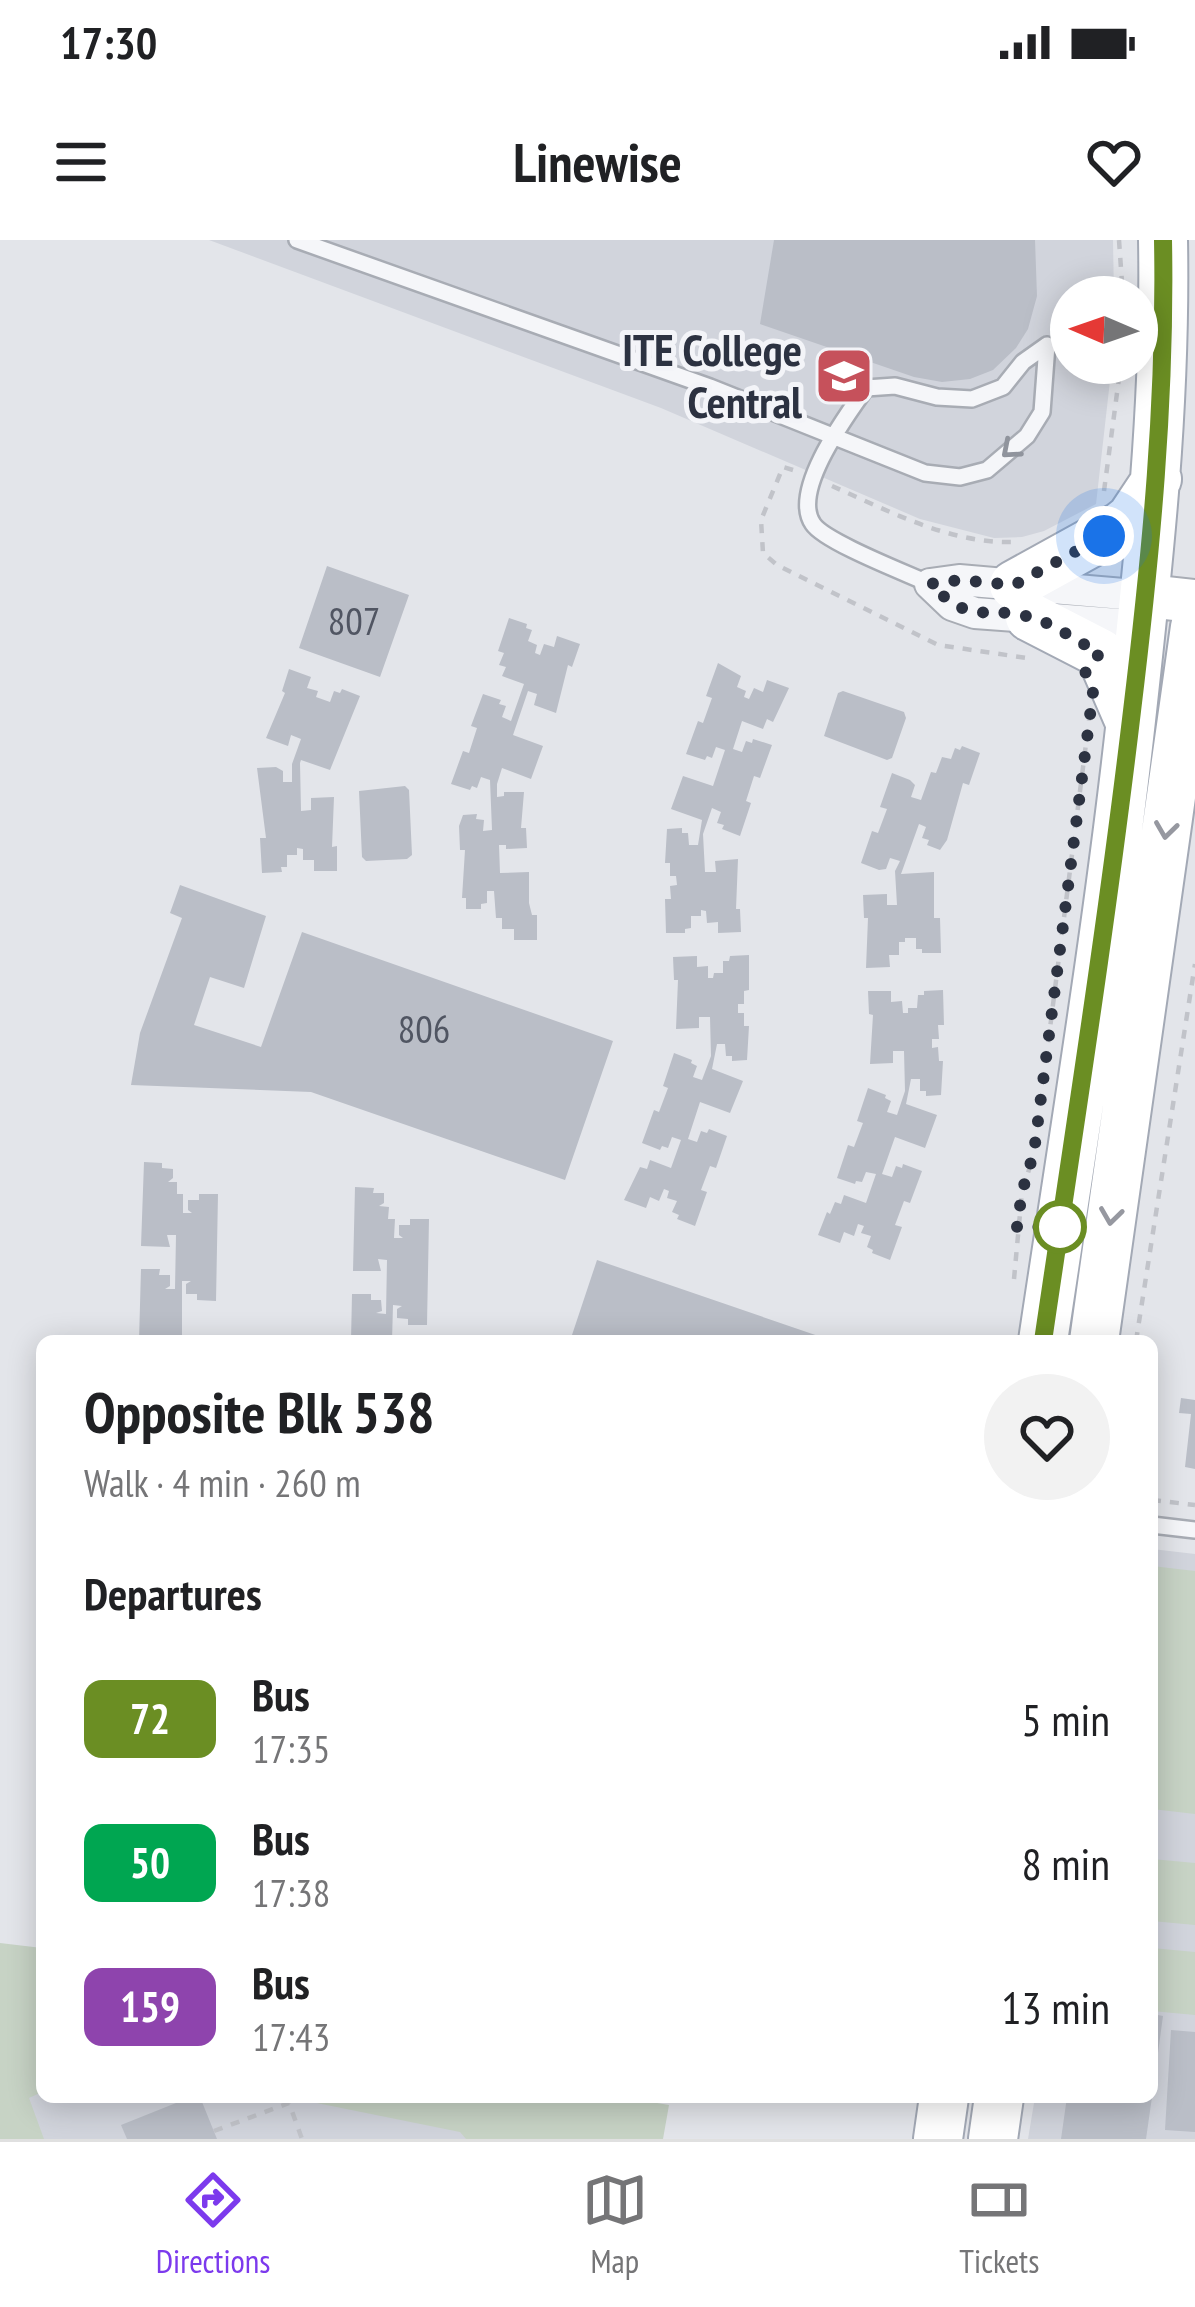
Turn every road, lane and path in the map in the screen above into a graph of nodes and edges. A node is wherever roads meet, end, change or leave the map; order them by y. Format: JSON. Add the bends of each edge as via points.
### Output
{"nodes":[{"id":1,"x":297,"y":240,"type":"edge"},
{"id":2,"x":1119,"y":240,"type":"edge"},
{"id":3,"x":1163,"y":240,"type":"edge"},
{"id":4,"x":1122,"y":276,"type":"edge"},
{"id":5,"x":1118,"y":384,"type":"edge"},
{"id":6,"x":830,"y":437,"type":"junction"},
{"id":7,"x":814,"y":478,"type":"junction"},
{"id":8,"x":1157,"y":479,"type":"junction"},
{"id":9,"x":1103,"y":502,"type":"dead end"},
{"id":10,"x":930,"y":584,"type":"joint"},
{"id":11,"x":1024,"y":601,"type":"junction"},
{"id":12,"x":1195,"y":602,"type":"edge"},
{"id":13,"x":1146,"y":611,"type":"junction"},
{"id":14,"x":1195,"y":629,"type":"edge"},
{"id":15,"x":1110,"y":720,"type":"junction"},
{"id":16,"x":1195,"y":964,"type":"edge"},
{"id":17,"x":1046,"y":1060,"type":"dead end"},
{"id":18,"x":1034,"y":1152,"type":"dead end"},
{"id":19,"x":1014,"y":1296,"type":"dead end"},
{"id":20,"x":1044,"y":1335,"type":"edge"},
{"id":21,"x":1095,"y":1335,"type":"edge"},
{"id":22,"x":1137,"y":1335,"type":"edge"},
{"id":23,"x":1158,"y":1501,"type":"edge"},
{"id":24,"x":1195,"y":1505,"type":"edge"},
{"id":25,"x":1158,"y":1526,"type":"edge"},
{"id":26,"x":1195,"y":1530,"type":"edge"},
{"id":27,"x":943,"y":2103,"type":"edge"},
{"id":28,"x":998,"y":2103,"type":"edge"},
{"id":29,"x":214,"y":2131,"type":"dead end"},
{"id":30,"x":302,"y":2139,"type":"edge"},
{"id":31,"x":938,"y":2139,"type":"edge"},
{"id":32,"x":993,"y":2139,"type":"edge"}],
"edges":[{"from":1,"to":6,"type":"lane"},
{"from":2,"to":4,"type":"path"},
{"from":3,"to":8,"type":"main road"},
{"from":5,"to":9,"type":"path"},
{"from":6,"to":6,"type":"lane","one_way":true,"via":[[866,388],[972,398],[1003,387],[1047,346],[1042,412],[987,470],[926,473]]},
{"from":6,"to":7,"type":"lane"},
{"from":7,"to":10,"type":"lane","via":[[806,504],[826,536]]},
{"from":7,"to":11,"type":"path","via":[[940,530],[996,543]]},
{"from":7,"to":11,"type":"path","via":[[783,467],[761,520],[763,553],[777,565],[938,645]]},
{"from":8,"to":11,"type":"main road","via":[[1121,526]]},
{"from":8,"to":13,"type":"main road"},
{"from":10,"to":11,"type":"street","via":[[959,580]]},
{"from":11,"to":13,"type":"street"},
{"from":11,"to":15,"type":"main road","via":[[1100,653]]},
{"from":12,"to":13,"type":"main road"},
{"from":13,"to":14,"type":"main road"},
{"from":13,"to":15,"type":"main road"},
{"from":14,"to":21,"type":"main road","one_way":true},
{"from":15,"to":17,"type":"path"},
{"from":15,"to":20,"type":"main road","via":[[1121,827]]},
{"from":16,"to":22,"type":"path"},
{"from":18,"to":19,"type":"path","via":[[1013,1251]]},
{"from":23,"to":24,"type":"path"},
{"from":25,"to":26,"type":"lane"},
{"from":27,"to":31,"type":"main road"},
{"from":28,"to":32,"type":"main road"},
{"from":29,"to":30,"type":"path","via":[[289,2103]]}]}
